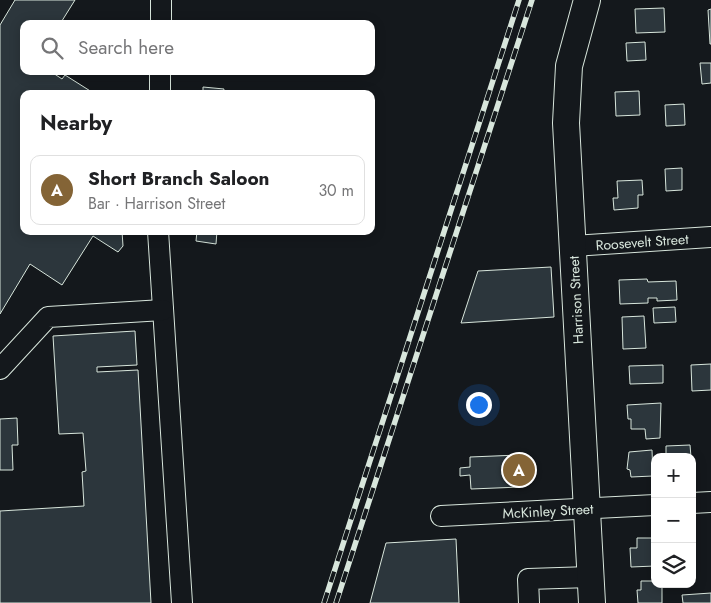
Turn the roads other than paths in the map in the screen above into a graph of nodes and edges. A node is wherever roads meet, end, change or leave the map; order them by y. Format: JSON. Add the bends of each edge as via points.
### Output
{"nodes":[{"id":1,"x":162,"y":0,"type":"edge"},
{"id":2,"x":587,"y":0,"type":"edge"},
{"id":3,"x":161,"y":20,"type":"edge"},
{"id":4,"x":160,"y":75,"type":"edge"},
{"id":5,"x":160,"y":90,"type":"edge"},
{"id":6,"x":158,"y":235,"type":"edge"},
{"id":7,"x":711,"y":238,"type":"edge"},
{"id":8,"x":573,"y":246,"type":"junction"},
{"id":9,"x":163,"y":310,"type":"junction"},
{"id":10,"x":0,"y":369,"type":"edge"},
{"id":11,"x":711,"y":502,"type":"edge"},
{"id":12,"x":696,"y":503,"type":"edge"},
{"id":13,"x":651,"y":505,"type":"edge"},
{"id":14,"x":587,"y":509,"type":"junction"},
{"id":15,"x":440,"y":516,"type":"dead end"},
{"id":16,"x":590,"y":577,"type":"junction"},
{"id":17,"x":182,"y":603,"type":"edge"},
{"id":18,"x":529,"y":603,"type":"edge"},
{"id":19,"x":592,"y":603,"type":"edge"}],
"edges":[{"from":1,"to":3,"type":"street"},
{"from":2,"to":8,"type":"main road","name":"Harrison Street","via":[[575,38],[566,95]]},
{"from":4,"to":5,"type":"street"},
{"from":6,"to":9,"type":"street"},
{"from":7,"to":8,"type":"street","name":"Roosevelt Street"},
{"from":8,"to":14,"type":"main road","name":"Harrison Street"},
{"from":9,"to":10,"type":"street","via":[[48,317]]},
{"from":9,"to":17,"type":"street"},
{"from":11,"to":12,"type":"street"},
{"from":13,"to":14,"type":"street","name":"McKinley Street"},
{"from":14,"to":15,"type":"street","name":"McKinley Street"},
{"from":14,"to":16,"type":"main road","name":"Harrison Street"},
{"from":16,"to":18,"type":"street","via":[[528,579]]},
{"from":16,"to":19,"type":"main road","name":"Harrison Street"}]}
